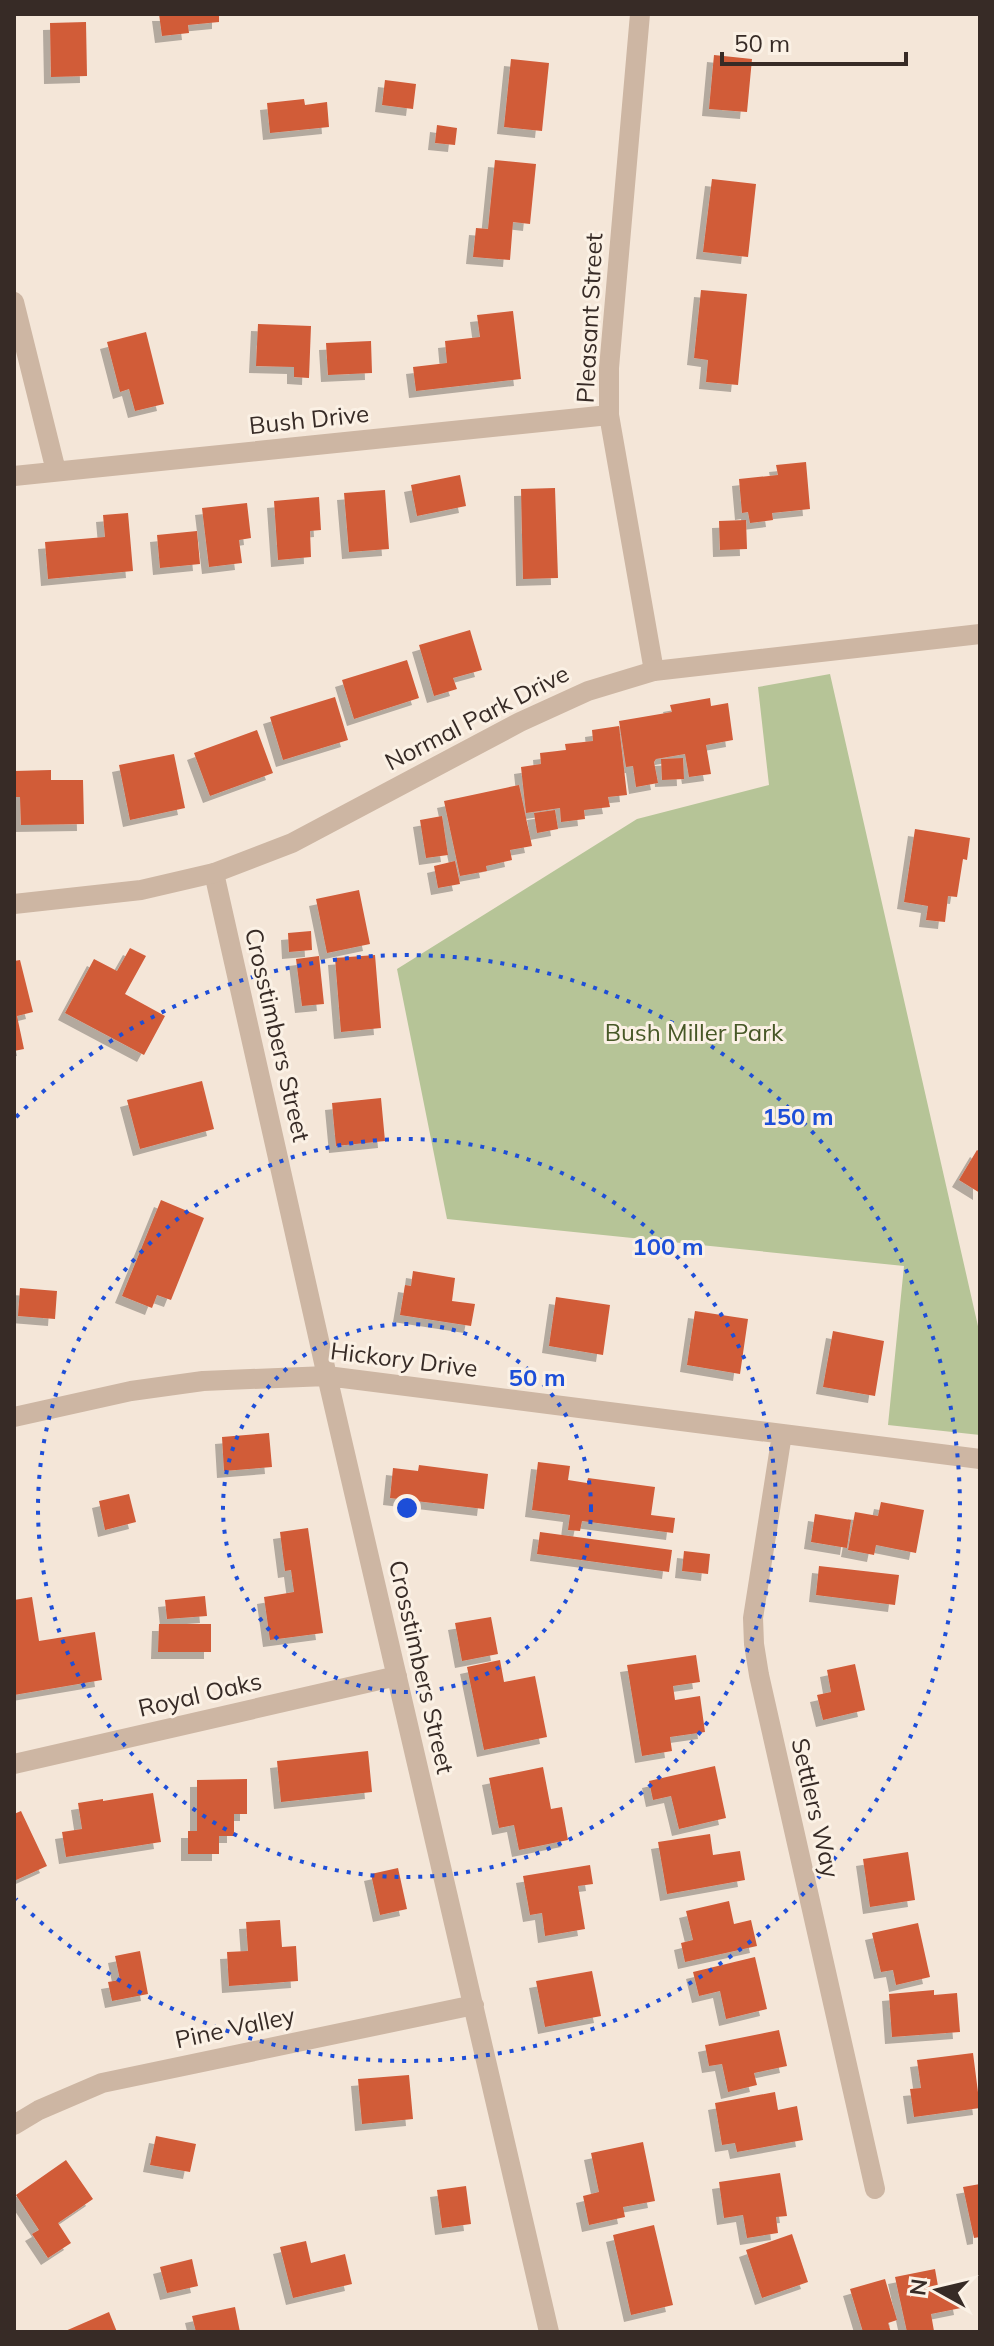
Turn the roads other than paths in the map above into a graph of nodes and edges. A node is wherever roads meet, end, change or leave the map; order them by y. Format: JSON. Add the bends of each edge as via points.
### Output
{"nodes":[{"id":1,"x":640,"y":14,"type":"edge"},
{"id":2,"x":14,"y":302,"type":"edge"},
{"id":3,"x":609,"y":415,"type":"junction"},
{"id":4,"x":56,"y":471,"type":"junction"},
{"id":5,"x":14,"y":476,"type":"edge"},
{"id":6,"x":980,"y":634,"type":"edge"},
{"id":7,"x":654,"y":671,"type":"junction"},
{"id":8,"x":214,"y":873,"type":"junction"},
{"id":9,"x":14,"y":904,"type":"edge"},
{"id":10,"x":327,"y":1376,"type":"junction"},
{"id":11,"x":14,"y":1417,"type":"edge"},
{"id":12,"x":782,"y":1434,"type":"junction"},
{"id":13,"x":980,"y":1459,"type":"edge"},
{"id":14,"x":397,"y":1676,"type":"junction"},
{"id":15,"x":14,"y":1764,"type":"edge"},
{"id":16,"x":474,"y":2005,"type":"junction"},
{"id":17,"x":14,"y":2125,"type":"edge"},
{"id":18,"x":875,"y":2189,"type":"dead end"},
{"id":19,"x":549,"y":2332,"type":"edge"}],
"edges":[{"from":1,"to":3,"type":"street","name":"Pleasant Street"},
{"from":2,"to":4,"type":"street"},
{"from":3,"to":4,"type":"street","name":"Bush Drive"},
{"from":3,"to":7,"type":"street","name":"Pleasant Street"},
{"from":4,"to":5,"type":"street","name":"Bush Drive"},
{"from":6,"to":7,"type":"street","name":"Normal Park Drive"},
{"from":7,"to":8,"type":"street","name":"Normal Park Drive","via":[[588,691],[520,722],[292,843]]},
{"from":8,"to":9,"type":"street","name":"Normal Park Drive","via":[[141,890]]},
{"from":8,"to":10,"type":"street","name":"Crosstimbers Street"},
{"from":10,"to":11,"type":"street","name":"Hickory Drive","via":[[203,1381]]},
{"from":10,"to":12,"type":"street","name":"Hickory Drive"},
{"from":10,"to":14,"type":"street","name":"Crosstimbers Street"},
{"from":12,"to":13,"type":"street","name":"Hickory Drive"},
{"from":12,"to":18,"type":"street","name":"Settlers Way","via":[[753,1618],[754,1644]]},
{"from":14,"to":15,"type":"street","name":"Royal Oaks"},
{"from":14,"to":16,"type":"street","name":"Crosstimbers Street"},
{"from":16,"to":17,"type":"street","name":"Pine Valley","via":[[102,2083]]},
{"from":16,"to":19,"type":"street","name":"Crosstimbers Street"}]}
